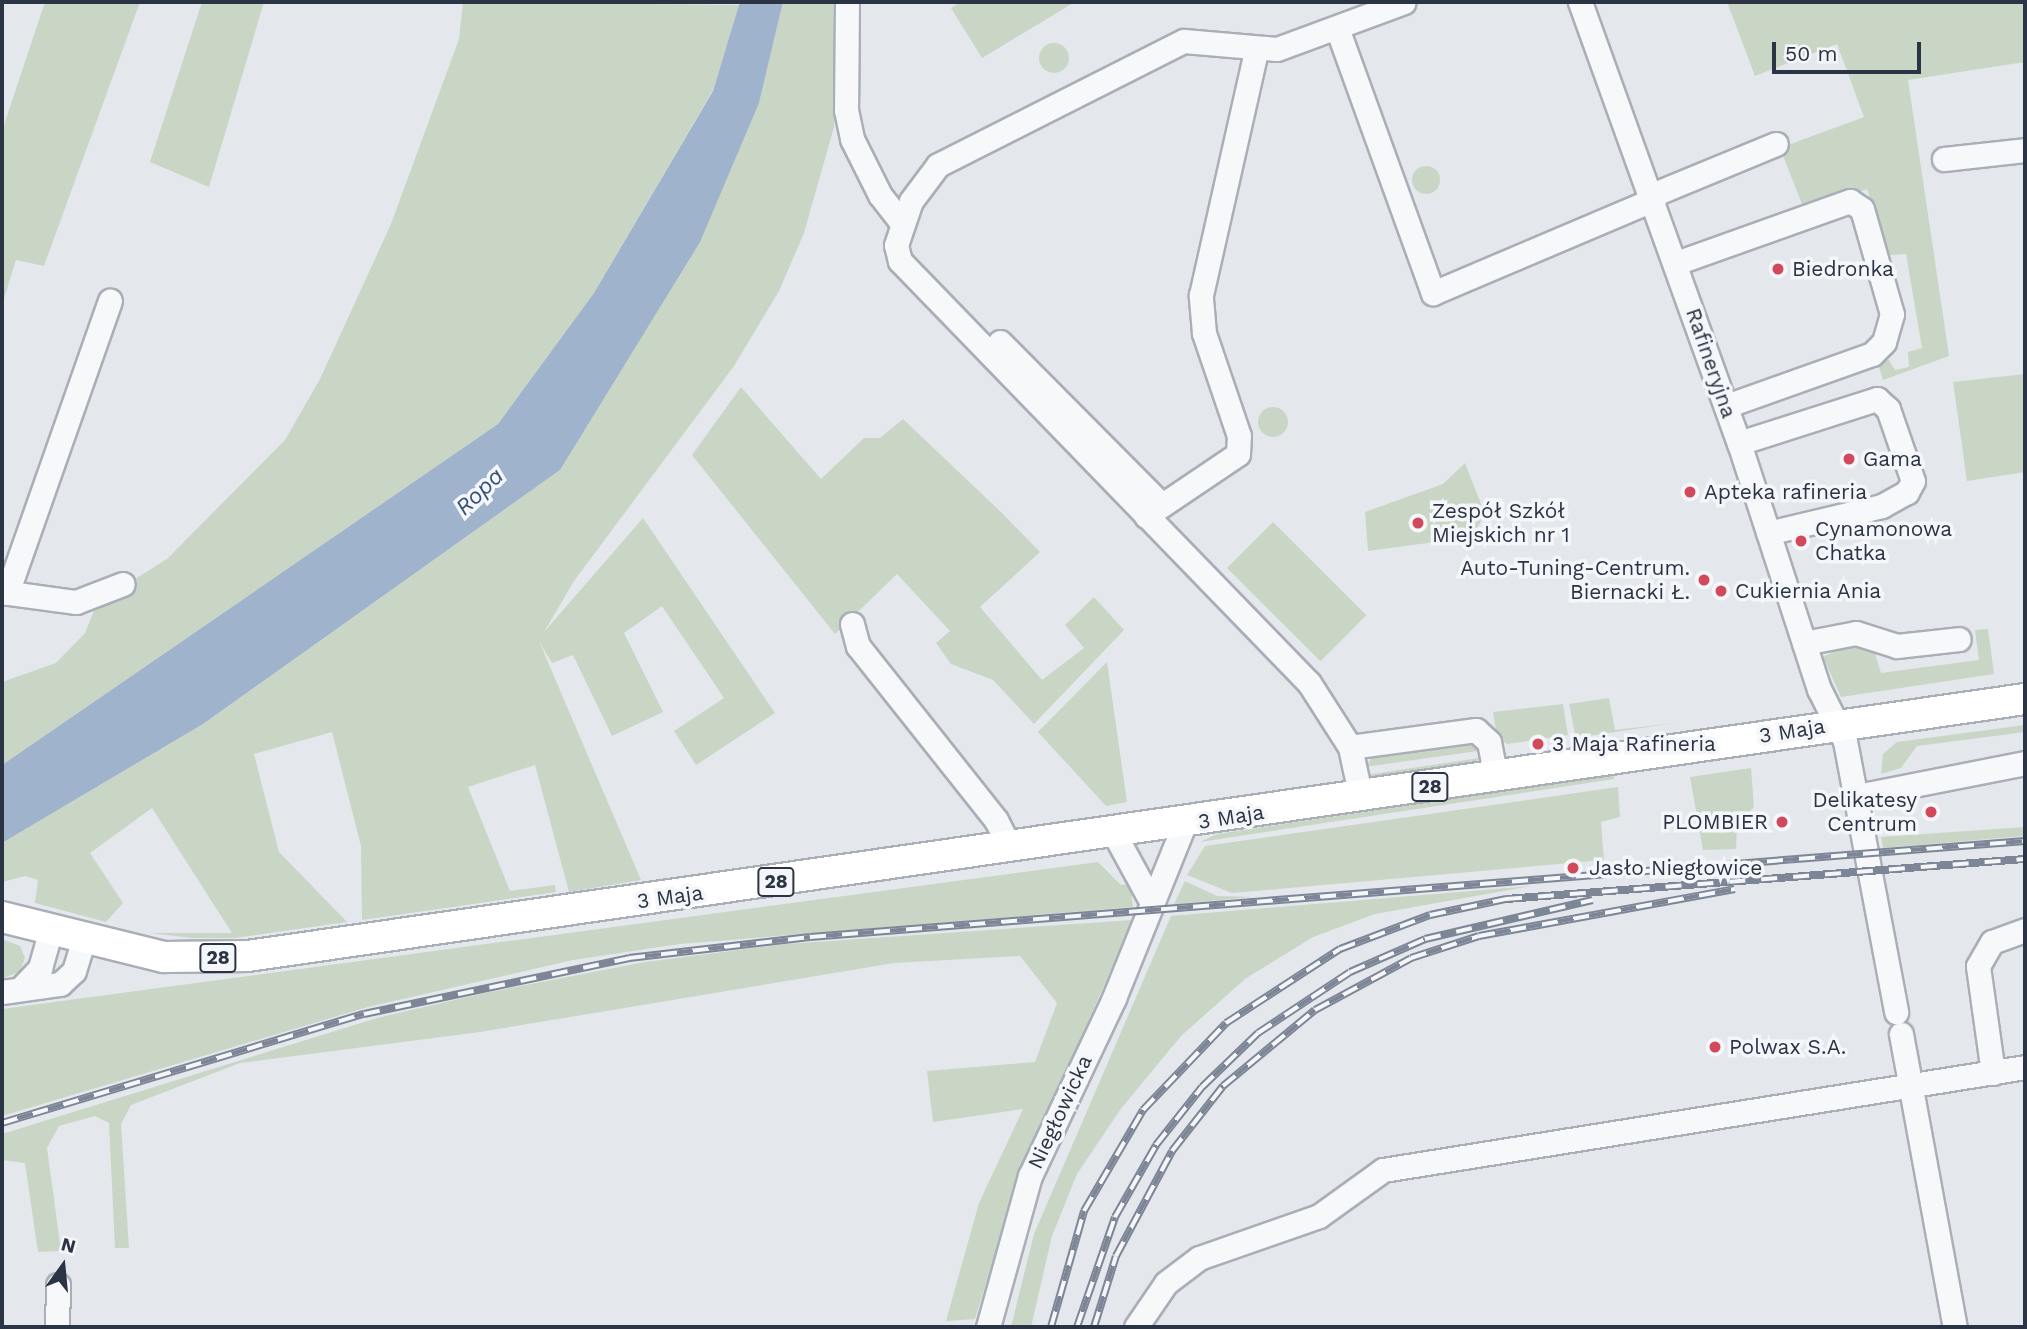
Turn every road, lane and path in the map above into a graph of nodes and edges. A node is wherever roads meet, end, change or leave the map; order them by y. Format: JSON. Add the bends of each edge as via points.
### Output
{"nodes":[{"id":1,"x":847,"y":2,"type":"edge"},
{"id":2,"x":1404,"y":2,"type":"edge"},
{"id":3,"x":1580,"y":2,"type":"edge"},
{"id":4,"x":1337,"y":28,"type":"junction"},
{"id":5,"x":1256,"y":50,"type":"junction"},
{"id":6,"x":1776,"y":144,"type":"dead end"},
{"id":7,"x":2025,"y":150,"type":"edge"},
{"id":8,"x":1944,"y":159,"type":"dead end"},
{"id":9,"x":1653,"y":197,"type":"junction"},
{"id":10,"x":900,"y":230,"type":"junction"},
{"id":11,"x":1676,"y":263,"type":"junction"},
{"id":12,"x":110,"y":301,"type":"dead end"},
{"id":13,"x":1726,"y":406,"type":"junction"},
{"id":14,"x":1739,"y":443,"type":"junction"},
{"id":15,"x":1154,"y":510,"type":"junction"},
{"id":16,"x":1768,"y":533,"type":"junction"},
{"id":17,"x":124,"y":584,"type":"dead end"},
{"id":18,"x":5,"y":592,"type":"edge"},
{"id":19,"x":852,"y":624,"type":"dead end"},
{"id":20,"x":1959,"y":639,"type":"dead end"},
{"id":21,"x":1804,"y":643,"type":"junction"},
{"id":22,"x":2025,"y":699,"type":"edge"},
{"id":23,"x":1839,"y":724,"type":"junction"},
{"id":24,"x":1350,"y":747,"type":"junction"},
{"id":25,"x":2025,"y":763,"type":"edge"},
{"id":26,"x":1496,"y":777,"type":"junction"},
{"id":27,"x":1857,"y":796,"type":"junction"},
{"id":28,"x":1360,"y":798,"type":"junction"},
{"id":29,"x":1184,"y":825,"type":"junction"},
{"id":30,"x":1115,"y":835,"type":"junction"},
{"id":31,"x":1010,"y":848,"type":"junction"},
{"id":32,"x":1152,"y":903,"type":"junction"},
{"id":33,"x":2,"y":917,"type":"edge"},
{"id":34,"x":51,"y":929,"type":"junction"},
{"id":35,"x":2025,"y":930,"type":"edge"},
{"id":36,"x":85,"y":938,"type":"junction"},
{"id":37,"x":11,"y":990,"type":"edge"},
{"id":38,"x":2025,"y":1067,"type":"edge"},
{"id":39,"x":1993,"y":1073,"type":"junction"},
{"id":40,"x":1910,"y":1087,"type":"junction"},
{"id":41,"x":58,"y":1285,"type":"dead end"},
{"id":42,"x":57,"y":1327,"type":"edge"},
{"id":43,"x":989,"y":1327,"type":"edge"},
{"id":44,"x":1136,"y":1327,"type":"edge"},
{"id":45,"x":1955,"y":1327,"type":"edge"}],
"edges":[{"from":1,"to":10,"type":"street","via":[[846,110],[852,139]]},
{"from":2,"to":4,"type":"street"},
{"from":3,"to":9,"type":"street","name":"Rafineryjna"},
{"from":4,"to":5,"type":"street"},
{"from":4,"to":9,"type":"street","via":[[1433,293]]},
{"from":5,"to":10,"type":"street","via":[[1191,39],[1103,80],[938,165]]},
{"from":5,"to":15,"type":"street","via":[[1201,295],[1204,333],[1238,436],[1238,454]]},
{"from":6,"to":9,"type":"street"},
{"from":7,"to":8,"type":"street"},
{"from":9,"to":11,"type":"street","name":"Rafineryjna"},
{"from":10,"to":15,"type":"street","via":[[900,261]]},
{"from":11,"to":13,"type":"street","name":"Rafineryjna"},
{"from":11,"to":13,"type":"street","via":[[1850,201],[1862,209],[1892,314],[1881,347]]},
{"from":12,"to":18,"type":"street","via":[[94,332]]},
{"from":13,"to":14,"type":"street","name":"Rafineryjna"},
{"from":14,"to":16,"type":"street","name":"Rafineryjna"},
{"from":14,"to":16,"type":"street","via":[[1877,399],[1888,409],[1913,481],[1907,492],[1882,506]]},
{"from":15,"to":24,"type":"street","via":[[1290,660]]},
{"from":16,"to":21,"type":"street","name":"Rafineryjna"},
{"from":17,"to":18,"type":"street","via":[[76,602]]},
{"from":19,"to":31,"type":"street","via":[[858,646],[996,820]]},
{"from":20,"to":21,"type":"street","via":[[1897,646],[1856,633]]},
{"from":21,"to":23,"type":"street","name":"Rafineryjna"},
{"from":22,"to":23,"type":"main road","name":"3 Maja","number":"28"},
{"from":23,"to":26,"type":"main road","name":"3 Maja","number":"28"},
{"from":23,"to":27,"type":"street","name":"Rafineryjna"},
{"from":24,"to":26,"type":"street","via":[[1476,730],[1489,742]]},
{"from":24,"to":28,"type":"street"},
{"from":25,"to":27,"type":"street"},
{"from":26,"to":28,"type":"main road","name":"3 Maja","number":"28"},
{"from":27,"to":40,"type":"street","name":"Rafineryjna"},
{"from":28,"to":29,"type":"main road","name":"3 Maja","number":"28"},
{"from":29,"to":30,"type":"main road","name":"3 Maja","number":"28"},
{"from":29,"to":32,"type":"street","name":"Niegłowicka"},
{"from":30,"to":31,"type":"main road","name":"3 Maja","number":"28"},
{"from":30,"to":32,"type":"street"},
{"from":31,"to":36,"type":"main road","name":"3 Maja","number":"28","via":[[203,959]]},
{"from":32,"to":43,"type":"street","name":"Niegłowicka","via":[[1030,1175]]},
{"from":33,"to":34,"type":"main road","number":"28"},
{"from":34,"to":36,"type":"main road","number":"28"},
{"from":34,"to":37,"type":"street","via":[[40,968]]},
{"from":35,"to":39,"type":"street","via":[[1992,942],[1978,966]]},
{"from":36,"to":37,"type":"street","via":[[65,981]]},
{"from":38,"to":39,"type":"street"},
{"from":39,"to":40,"type":"street"},
{"from":40,"to":44,"type":"street","via":[[1383,1170],[1319,1216],[1199,1258],[1166,1283]]},
{"from":40,"to":45,"type":"street","name":"Rafineryjna"},
{"from":41,"to":42,"type":"street"}]}
